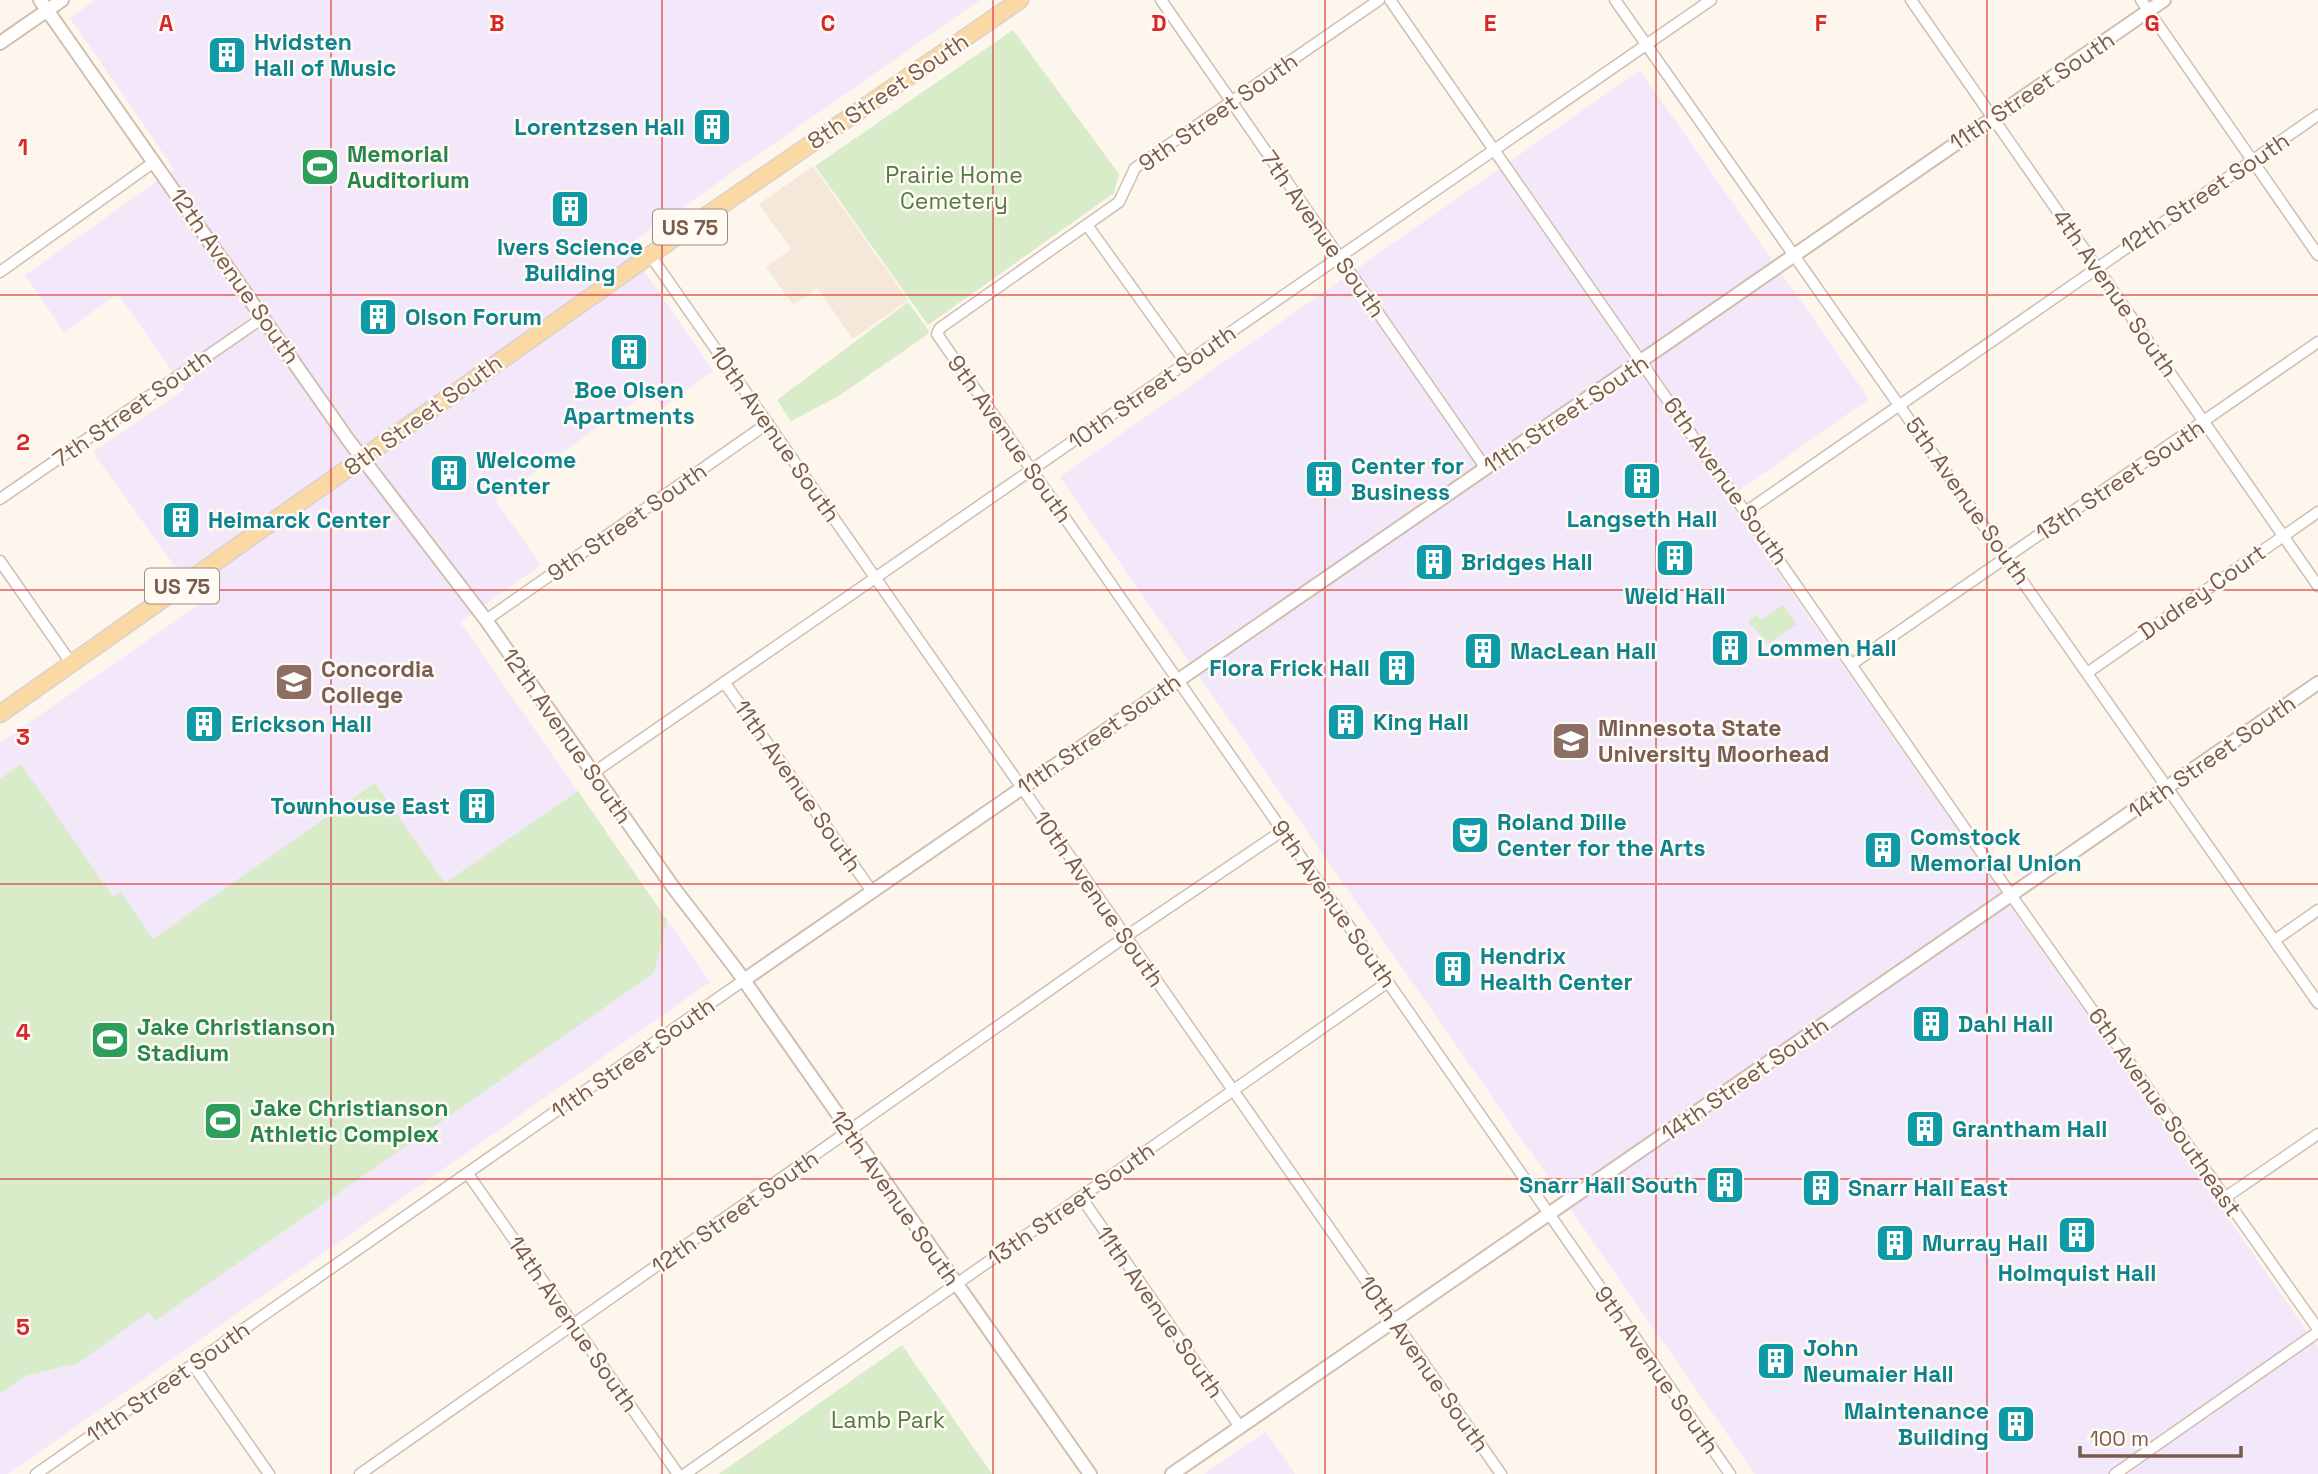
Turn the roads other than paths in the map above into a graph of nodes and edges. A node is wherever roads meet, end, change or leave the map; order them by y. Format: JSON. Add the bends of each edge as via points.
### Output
{"nodes":[{"id":1,"x":62,"y":0,"type":"edge"},
{"id":2,"x":1020,"y":0,"type":"edge"},
{"id":3,"x":1161,"y":0,"type":"edge"},
{"id":4,"x":1379,"y":0,"type":"edge"},
{"id":5,"x":1390,"y":0,"type":"edge"},
{"id":6,"x":1615,"y":0,"type":"edge"},
{"id":7,"x":1711,"y":0,"type":"edge"},
{"id":8,"x":1911,"y":0,"type":"edge"},
{"id":9,"x":2164,"y":0,"type":"edge"},
{"id":10,"x":44,"y":5,"type":"edge"},
{"id":11,"x":2145,"y":5,"type":"edge"},
{"id":12,"x":0,"y":43,"type":"edge"},
{"id":13,"x":1646,"y":45,"type":"junction"},
{"id":14,"x":1230,"y":100,"type":"junction"},
{"id":15,"x":2318,"y":116,"type":"edge"},
{"id":16,"x":1993,"y":117,"type":"junction"},
{"id":17,"x":1494,"y":149,"type":"junction"},
{"id":18,"x":2252,"y":161,"type":"junction"},
{"id":19,"x":154,"y":162,"type":"junction"},
{"id":20,"x":1087,"y":225,"type":"junction"},
{"id":21,"x":650,"y":255,"type":"junction"},
{"id":22,"x":1792,"y":255,"type":"junction"},
{"id":23,"x":2318,"y":255,"type":"edge"},
{"id":24,"x":1339,"y":257,"type":"junction"},
{"id":25,"x":2097,"y":267,"type":"junction"},
{"id":26,"x":0,"y":272,"type":"edge"},
{"id":27,"x":264,"y":317,"type":"junction"},
{"id":28,"x":937,"y":334,"type":"joint"},
{"id":29,"x":2318,"y":342,"type":"edge"},
{"id":30,"x":1643,"y":362,"type":"junction"},
{"id":31,"x":1186,"y":363,"type":"junction"},
{"id":32,"x":1900,"y":405,"type":"junction"},
{"id":33,"x":768,"y":423,"type":"junction"},
{"id":34,"x":2205,"y":423,"type":"junction"},
{"id":35,"x":363,"y":458,"type":"junction"},
{"id":36,"x":1485,"y":467,"type":"junction"},
{"id":37,"x":1031,"y":470,"type":"junction"},
{"id":38,"x":0,"y":499,"type":"edge"},
{"id":39,"x":1747,"y":511,"type":"junction"},
{"id":40,"x":2318,"y":512,"type":"edge"},
{"id":41,"x":2283,"y":536,"type":"junction"},
{"id":42,"x":2008,"y":558,"type":"junction"},
{"id":43,"x":0,"y":561,"type":"edge"},
{"id":44,"x":875,"y":578,"type":"junction"},
{"id":45,"x":2318,"y":586,"type":"edge"},
{"id":46,"x":486,"y":620,"type":"junction"},
{"id":47,"x":71,"y":663,"type":"junction"},
{"id":48,"x":1852,"y":664,"type":"junction"},
{"id":49,"x":2087,"y":673,"type":"junction"},
{"id":50,"x":1177,"y":680,"type":"junction"},
{"id":51,"x":724,"y":682,"type":"junction"},
{"id":52,"x":2318,"y":684,"type":"edge"},
{"id":53,"x":0,"y":713,"type":"edge"},
{"id":54,"x":593,"y":773,"type":"junction"},
{"id":55,"x":1021,"y":788,"type":"junction"},
{"id":56,"x":2166,"y":788,"type":"junction"},
{"id":57,"x":1282,"y":831,"type":"junction"},
{"id":58,"x":872,"y":890,"type":"junction"},
{"id":59,"x":2011,"y":895,"type":"junction"},
{"id":60,"x":2318,"y":910,"type":"edge"},
{"id":61,"x":1125,"y":937,"type":"junction"},
{"id":62,"x":2274,"y":940,"type":"junction"},
{"id":63,"x":744,"y":980,"type":"junction"},
{"id":64,"x":1388,"y":982,"type":"junction"},
{"id":65,"x":2318,"y":1003,"type":"edge"},
{"id":66,"x":1232,"y":1091,"type":"junction"},
{"id":67,"x":848,"y":1133,"type":"junction"},
{"id":68,"x":2318,"y":1134,"type":"edge"},
{"id":69,"x":468,"y":1174,"type":"junction"},
{"id":70,"x":1081,"y":1197,"type":"junction"},
{"id":71,"x":2226,"y":1197,"type":"junction"},
{"id":72,"x":1549,"y":1214,"type":"junction"},
{"id":73,"x":956,"y":1285,"type":"junction"},
{"id":74,"x":1394,"y":1321,"type":"junction"},
{"id":75,"x":574,"y":1327,"type":"junction"},
{"id":76,"x":2318,"y":1331,"type":"edge"},
{"id":77,"x":193,"y":1365,"type":"junction"},
{"id":78,"x":1240,"y":1427,"type":"junction"},
{"id":79,"x":36,"y":1474,"type":"edge"},
{"id":80,"x":269,"y":1474,"type":"edge"},
{"id":81,"x":360,"y":1474,"type":"edge"},
{"id":82,"x":678,"y":1474,"type":"edge"},
{"id":83,"x":685,"y":1474,"type":"edge"},
{"id":84,"x":1090,"y":1474,"type":"edge"},
{"id":85,"x":1172,"y":1474,"type":"edge"},
{"id":86,"x":1501,"y":1474,"type":"edge"},
{"id":87,"x":1730,"y":1474,"type":"edge"},
{"id":88,"x":2115,"y":1474,"type":"edge"}],
"edges":[{"from":1,"to":10,"type":"street"},
{"from":2,"to":21,"type":"main road","name":"8th Street South","number":"US 75"},
{"from":3,"to":14,"type":"street","name":"7th Avenue South"},
{"from":4,"to":14,"type":"street","name":"9th Street South"},
{"from":5,"to":17,"type":"street","name":"6th Avenue South"},
{"from":6,"to":13,"type":"street","name":"5th Avenue South"},
{"from":7,"to":13,"type":"street","name":"10th Street South"},
{"from":8,"to":16,"type":"street","name":"4th Avenue South"},
{"from":9,"to":11,"type":"street","name":"11th Street South"},
{"from":10,"to":12,"type":"street"},
{"from":10,"to":19,"type":"street","name":"12th Avenue South"},
{"from":11,"to":16,"type":"street","name":"11th Street South"},
{"from":11,"to":18,"type":"street"},
{"from":13,"to":17,"type":"street","name":"10th Street South"},
{"from":13,"to":22,"type":"street","name":"5th Avenue South"},
{"from":14,"to":20,"type":"street","name":"9th Street South","via":[[1135,169],[1119,202]]},
{"from":14,"to":24,"type":"street","name":"7th Avenue South"},
{"from":15,"to":18,"type":"street","name":"12th Street South"},
{"from":16,"to":22,"type":"street","name":"11th Street South"},
{"from":16,"to":25,"type":"street","name":"4th Avenue South"},
{"from":17,"to":24,"type":"street","name":"10th Street South"},
{"from":17,"to":30,"type":"street","name":"6th Avenue South"},
{"from":18,"to":23,"type":"street"},
{"from":18,"to":25,"type":"street","name":"12th Street South"},
{"from":19,"to":26,"type":"street"},
{"from":19,"to":27,"type":"street","name":"12th Avenue South"},
{"from":20,"to":28,"type":"street","name":"9th Street South"},
{"from":20,"to":31,"type":"street"},
{"from":21,"to":33,"type":"street","name":"10th Avenue South"},
{"from":21,"to":35,"type":"main road","name":"8th Street South","number":"US 75"},
{"from":22,"to":30,"type":"street","name":"11th Street South"},
{"from":22,"to":32,"type":"street","name":"5th Avenue South"},
{"from":24,"to":31,"type":"street","name":"10th Street South"},
{"from":24,"to":36,"type":"street","name":"7th Avenue South"},
{"from":25,"to":32,"type":"street","name":"12th Street South"},
{"from":25,"to":34,"type":"street","name":"4th Avenue South"},
{"from":27,"to":35,"type":"street","name":"12th Avenue South"},
{"from":27,"to":38,"type":"street","name":"7th Street South"},
{"from":28,"to":37,"type":"street","name":"9th Avenue South"},
{"from":29,"to":34,"type":"street","name":"13th Street South"},
{"from":30,"to":36,"type":"street","name":"11th Street South"},
{"from":30,"to":39,"type":"street","name":"6th Avenue South"},
{"from":31,"to":37,"type":"street","name":"10th Street South"},
{"from":32,"to":39,"type":"street","name":"12th Street South"},
{"from":32,"to":42,"type":"street","name":"5th Avenue South"},
{"from":33,"to":44,"type":"street","name":"10th Avenue South"},
{"from":33,"to":46,"type":"street","name":"9th Street South"},
{"from":34,"to":41,"type":"street","name":"4th Avenue South"},
{"from":34,"to":42,"type":"street","name":"13th Street South"},
{"from":35,"to":46,"type":"street","name":"12th Avenue South"},
{"from":35,"to":47,"type":"main road","name":"8th Street South","number":"US 75"},
{"from":36,"to":50,"type":"street","name":"11th Street South"},
{"from":37,"to":44,"type":"street","name":"10th Street South"},
{"from":37,"to":50,"type":"street","name":"9th Avenue South"},
{"from":39,"to":48,"type":"street","name":"6th Avenue South"},
{"from":40,"to":41,"type":"street","name":"Dudrey Court"},
{"from":41,"to":45,"type":"street","name":"4th Avenue South"},
{"from":41,"to":49,"type":"street","name":"Dudrey Court"},
{"from":42,"to":48,"type":"street","name":"13th Street South"},
{"from":42,"to":49,"type":"street","name":"5th Avenue South"},
{"from":43,"to":47,"type":"street"},
{"from":44,"to":51,"type":"street","name":"10th Street South"},
{"from":44,"to":55,"type":"street","name":"10th Avenue South"},
{"from":46,"to":54,"type":"street","name":"12th Avenue South"},
{"from":47,"to":53,"type":"main road","name":"8th Street South","number":"US 75"},
{"from":48,"to":59,"type":"street","name":"6th Avenue South"},
{"from":49,"to":56,"type":"street","name":"5th Avenue South"},
{"from":50,"to":55,"type":"street","name":"11th Street South"},
{"from":50,"to":57,"type":"street","name":"9th Avenue South"},
{"from":51,"to":54,"type":"street","name":"10th Street South"},
{"from":51,"to":58,"type":"street","name":"11th Avenue South"},
{"from":52,"to":56,"type":"street","name":"14th Street South"},
{"from":54,"to":63,"type":"street","name":"12th Avenue South"},
{"from":55,"to":58,"type":"street","name":"11th Street South"},
{"from":55,"to":61,"type":"street","name":"10th Avenue South"},
{"from":56,"to":59,"type":"street","name":"14th Street South"},
{"from":56,"to":62,"type":"street","name":"5th Avenue South"},
{"from":57,"to":61,"type":"street","name":"12th Street South"},
{"from":57,"to":64,"type":"street","name":"9th Avenue South"},
{"from":58,"to":63,"type":"street","name":"11th Street South"},
{"from":59,"to":71,"type":"street","name":"6th Avenue Southeast"},
{"from":59,"to":72,"type":"street","name":"14th Street South"},
{"from":60,"to":62,"type":"street"},
{"from":61,"to":66,"type":"street","name":"10th Avenue South"},
{"from":61,"to":67,"type":"street","name":"12th Street South"},
{"from":62,"to":65,"type":"street","name":"5th Avenue South"},
{"from":63,"to":67,"type":"street","name":"12th Avenue South"},
{"from":63,"to":69,"type":"street","name":"11th Street South"},
{"from":64,"to":66,"type":"street","name":"13th Street South"},
{"from":64,"to":72,"type":"street","name":"9th Avenue South"},
{"from":66,"to":70,"type":"street","name":"13th Street South"},
{"from":66,"to":74,"type":"street","name":"10th Avenue South"},
{"from":67,"to":73,"type":"street","name":"12th Avenue South"},
{"from":67,"to":75,"type":"street","name":"12th Street South"},
{"from":68,"to":71,"type":"street"},
{"from":69,"to":75,"type":"street","name":"14th Avenue South"},
{"from":69,"to":77,"type":"street","name":"11th Street South"},
{"from":70,"to":73,"type":"street","name":"13th Street South"},
{"from":70,"to":78,"type":"street","name":"11th Avenue South"},
{"from":71,"to":76,"type":"street","name":"6th Avenue Southeast"},
{"from":72,"to":74,"type":"street","name":"14th Street South"},
{"from":72,"to":87,"type":"street","name":"9th Avenue South"},
{"from":73,"to":83,"type":"street","name":"13th Street South"},
{"from":73,"to":84,"type":"street","name":"12th Avenue South"},
{"from":74,"to":78,"type":"street","name":"14th Street South"},
{"from":74,"to":86,"type":"street","name":"10th Avenue South"},
{"from":75,"to":81,"type":"street","name":"12th Street South"},
{"from":75,"to":82,"type":"street","name":"14th Avenue South"},
{"from":76,"to":88,"type":"street"},
{"from":77,"to":79,"type":"street","name":"11th Street South"},
{"from":77,"to":80,"type":"street"},
{"from":78,"to":85,"type":"street","name":"14th Street South"}]}
